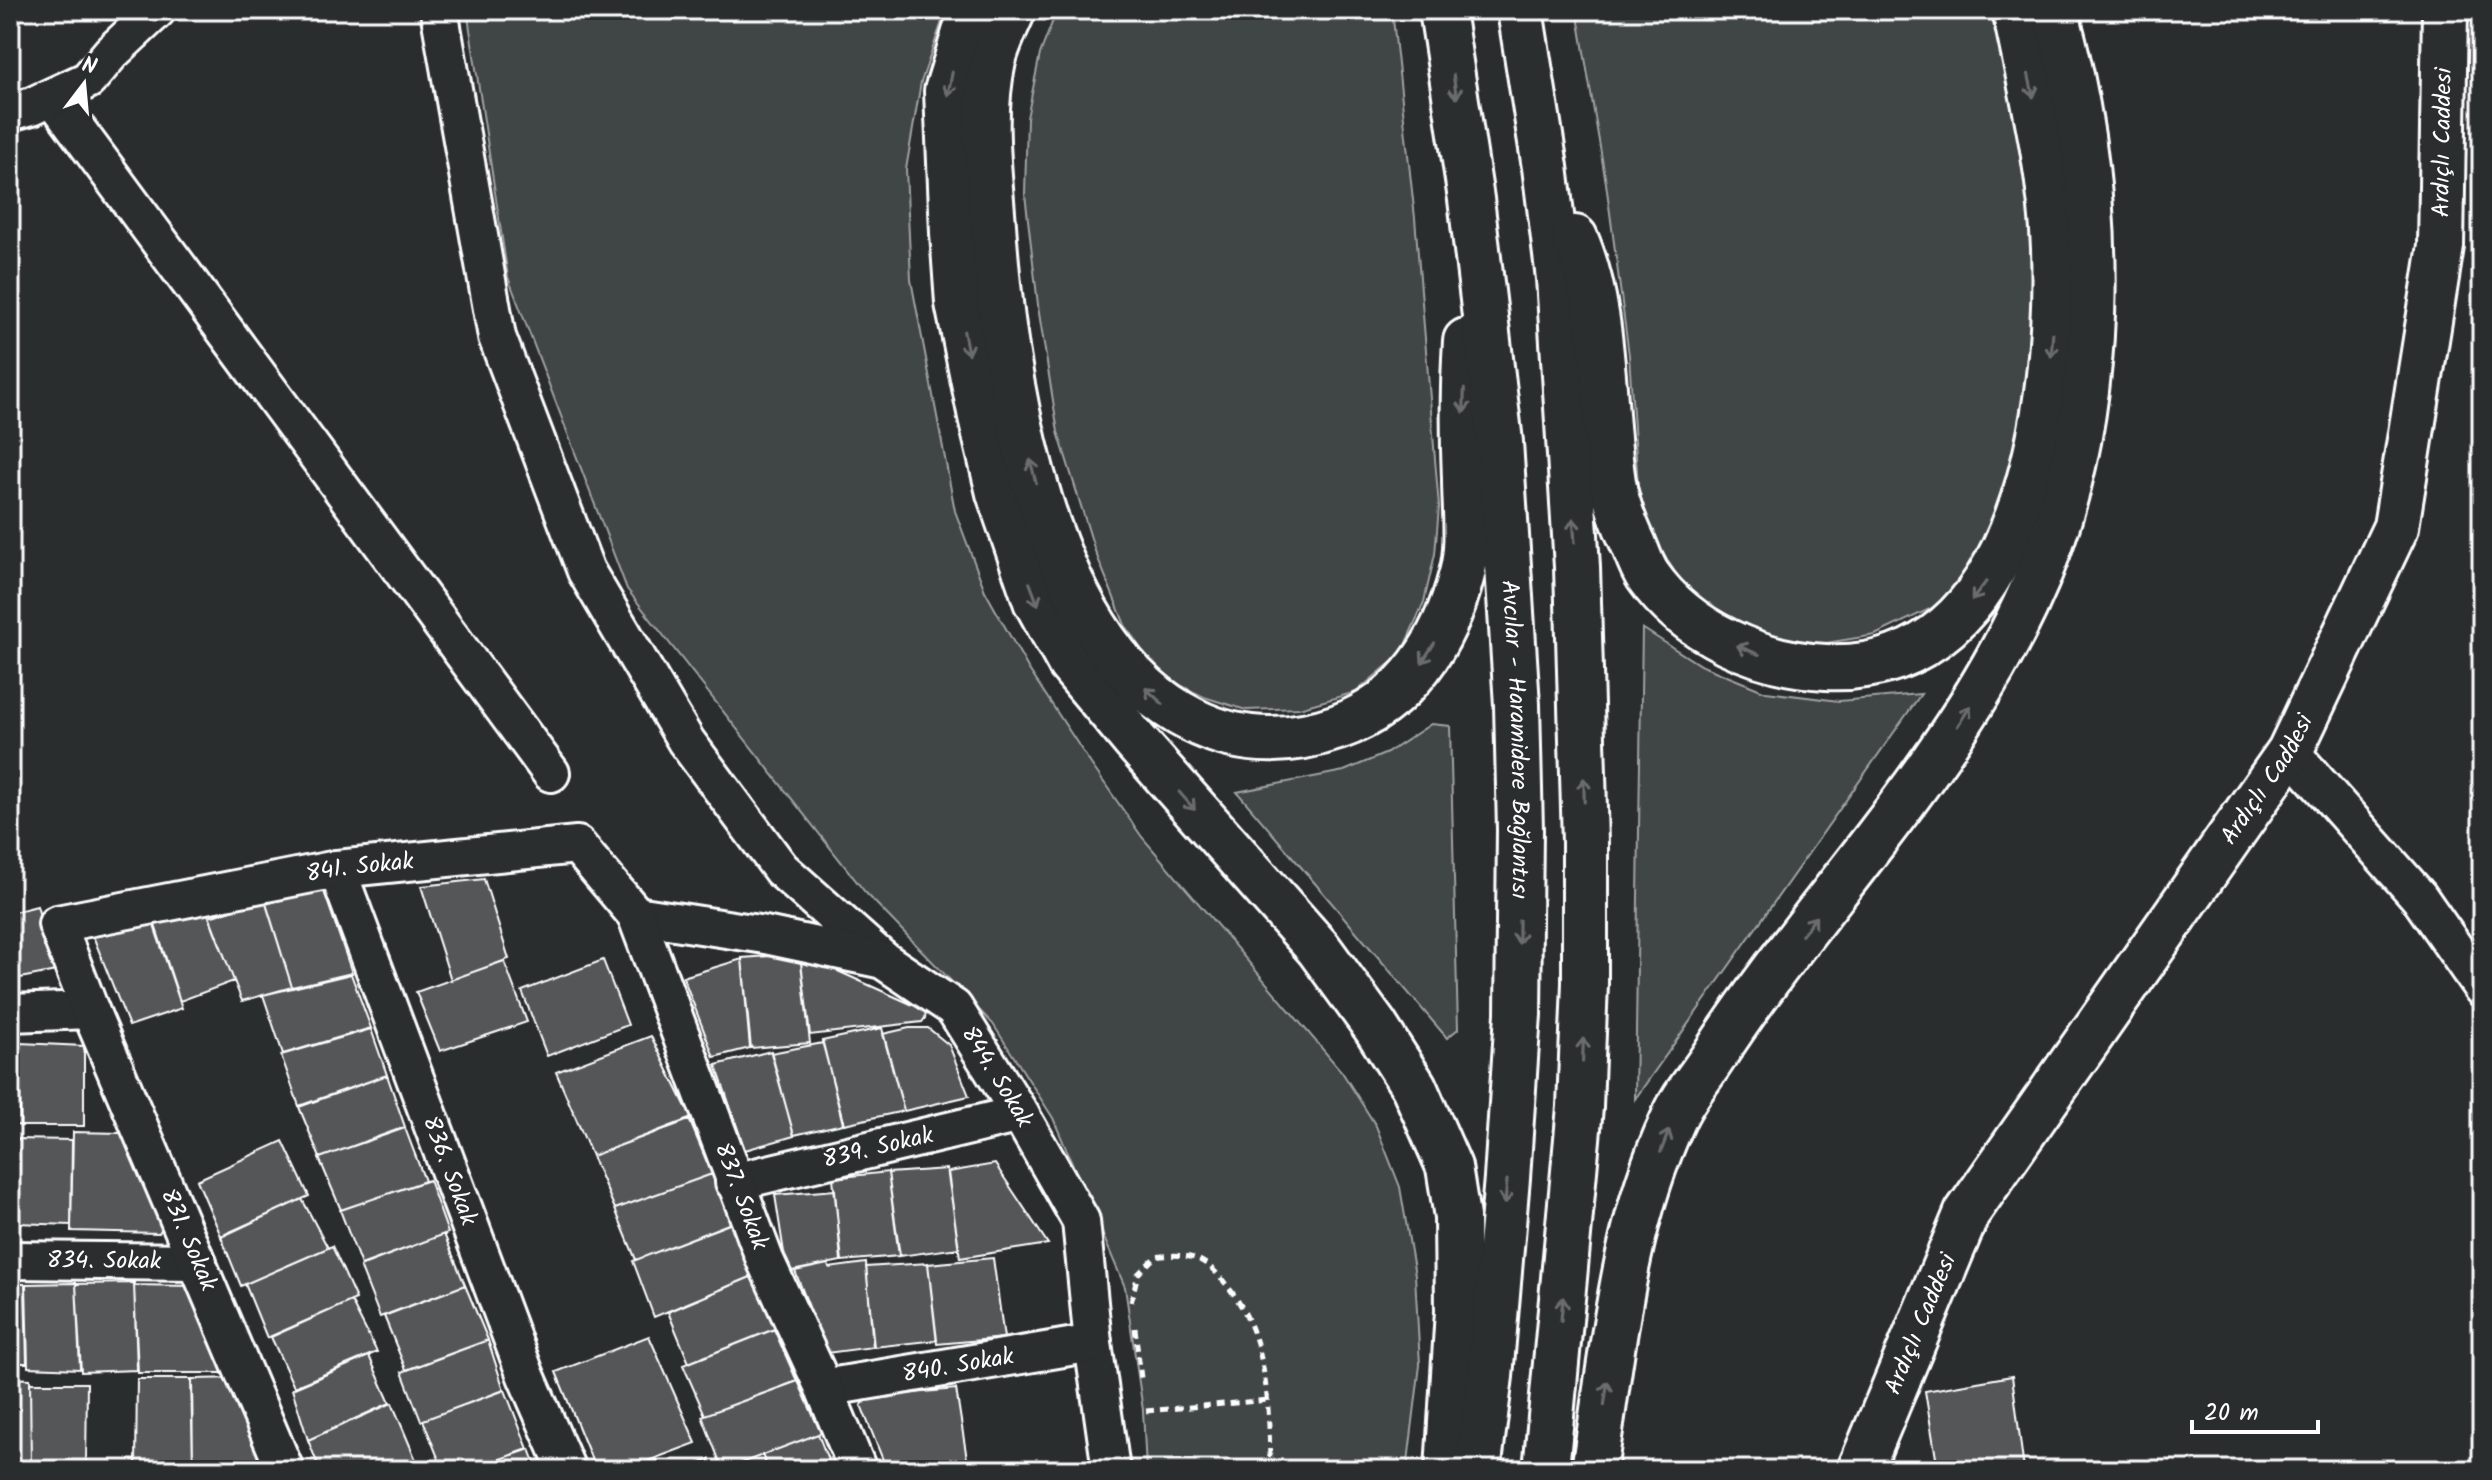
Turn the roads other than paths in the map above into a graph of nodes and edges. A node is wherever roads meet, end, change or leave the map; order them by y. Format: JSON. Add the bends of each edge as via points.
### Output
{"nodes":[{"id":1,"x":157,"y":10,"type":"edge"},
{"id":2,"x":439,"y":10,"type":"edge"},
{"id":3,"x":972,"y":10,"type":"edge"},
{"id":4,"x":1013,"y":10,"type":"edge"},
{"id":5,"x":1442,"y":10,"type":"edge"},
{"id":6,"x":1520,"y":10,"type":"edge"},
{"id":7,"x":2015,"y":10,"type":"edge"},
{"id":8,"x":2055,"y":10,"type":"edge"},
{"id":9,"x":2445,"y":10,"type":"edge"},
{"id":10,"x":53,"y":97,"type":"junction"},
{"id":11,"x":10,"y":112,"type":"edge"},
{"id":12,"x":1545,"y":167,"type":"junction"},
{"id":13,"x":1478,"y":268,"type":"junction"},
{"id":14,"x":2290,"y":751,"type":"junction"},
{"id":15,"x":551,"y":773,"type":"dead end"},
{"id":16,"x":337,"y":869,"type":"junction"},
{"id":17,"x":636,"y":915,"type":"junction"},
{"id":18,"x":57,"y":924,"type":"joint"},
{"id":19,"x":883,"y":960,"type":"junction"},
{"id":20,"x":2482,"y":988,"type":"edge"},
{"id":21,"x":90,"y":1010,"type":"junction"},
{"id":22,"x":10,"y":1013,"type":"edge"},
{"id":23,"x":1020,"y":1114,"type":"junction"},
{"id":24,"x":734,"y":1182,"type":"junction"},
{"id":25,"x":10,"y":1260,"type":"edge"},
{"id":26,"x":198,"y":1262,"type":"junction"},
{"id":27,"x":1093,"y":1343,"type":"junction"},
{"id":28,"x":824,"y":1388,"type":"junction"},
{"id":29,"x":285,"y":1470,"type":"edge"},
{"id":30,"x":567,"y":1470,"type":"edge"},
{"id":31,"x":858,"y":1470,"type":"edge"},
{"id":32,"x":1111,"y":1470,"type":"edge"},
{"id":33,"x":1448,"y":1470,"type":"edge"},
{"id":34,"x":1478,"y":1470,"type":"edge"},
{"id":35,"x":1546,"y":1470,"type":"edge"},
{"id":36,"x":1594,"y":1470,"type":"edge"},
{"id":37,"x":1860,"y":1470,"type":"edge"}],
"edges":[{"from":1,"to":10,"type":"street","via":[[88,80]]},
{"from":2,"to":19,"type":"street","via":[[497,337],[586,571],[686,741],[781,869]]},
{"from":3,"to":33,"type":"main road","one_way":true,"via":[[947,91],[953,233],[958,303],[999,493],[1036,601],[1070,663],[1319,949],[1414,1087],[1449,1167],[1457,1217],[1458,1311]]},
{"from":13,"to":4,"type":"main road","one_way":true,"via":[[1468,309],[1465,366],[1463,570],[1449,618],[1428,656],[1397,693],[1361,719],[1314,735],[1259,741],[1210,730],[1166,707],[1125,670],[1086,614],[1037,489],[1012,388],[997,288],[986,131],[993,60]]},
{"from":5,"to":13,"type":"main road","name":"Avcılar - Haramidere Bağlantısı","one_way":true},
{"from":6,"to":12,"type":"main road"},
{"from":7,"to":12,"type":"main road","one_way":true,"via":[[2054,247],[2049,386],[2033,467],[2004,550],[1951,625],[1908,654],[1873,665],[1787,664],[1743,649],[1686,618],[1647,575],[1613,485],[1599,338],[1581,253]]},
{"from":36,"to":8,"type":"main road","one_way":true,"via":[[1640,1207],[1674,1117],[1737,1020],[1929,770],[1984,686],[2026,605],[2051,541],[2079,441],[2093,290],[2083,151]]},
{"from":9,"to":14,"type":"main road","name":"Ardıçlı Caddesi","via":[[2441,246],[2396,527]]},
{"from":10,"to":11,"type":"street"},
{"from":10,"to":15,"type":"street"},
{"from":35,"to":12,"type":"main road","one_way":true,"via":[[1580,1107],[1585,967],[1577,567],[1559,278]]},
{"from":13,"to":34,"type":"main road","name":"Avcılar - Haramidere Bağlantısı","one_way":true,"via":[[1507,517],[1520,830],[1518,1014]]},
{"from":14,"to":20,"type":"street","via":[[2419,897]]},
{"from":14,"to":37,"type":"main road","name":"Ardıçlı Caddesi","via":[[1967,1213]]},
{"from":16,"to":17,"type":"street","name":"841. Sokak","via":[[577,845]]},
{"from":16,"to":18,"type":"street","name":"841. Sokak"},
{"from":16,"to":30,"type":"street","name":"836. Sokak","via":[[526,1376]]},
{"from":17,"to":19,"type":"street","name":"844. Sokak"},
{"from":17,"to":24,"type":"street","name":"837. Sokak"},
{"from":18,"to":21,"type":"street","name":"831. Sokak"},
{"from":19,"to":23,"type":"street","name":"844. Sokak","via":[[954,1008]]},
{"from":21,"to":22,"type":"street"},
{"from":21,"to":26,"type":"street","name":"831. Sokak"},
{"from":23,"to":24,"type":"street","name":"839. Sokak"},
{"from":23,"to":27,"type":"street","name":"844. Sokak","via":[[1081,1221]]},
{"from":24,"to":28,"type":"street","name":"837. Sokak"},
{"from":25,"to":26,"type":"street","name":"834. Sokak"},
{"from":26,"to":29,"type":"street","name":"831. Sokak"},
{"from":27,"to":28,"type":"street","name":"840. Sokak"},
{"from":27,"to":32,"type":"street","name":"844. Sokak"},
{"from":28,"to":31,"type":"street","name":"837. Sokak"}]}
